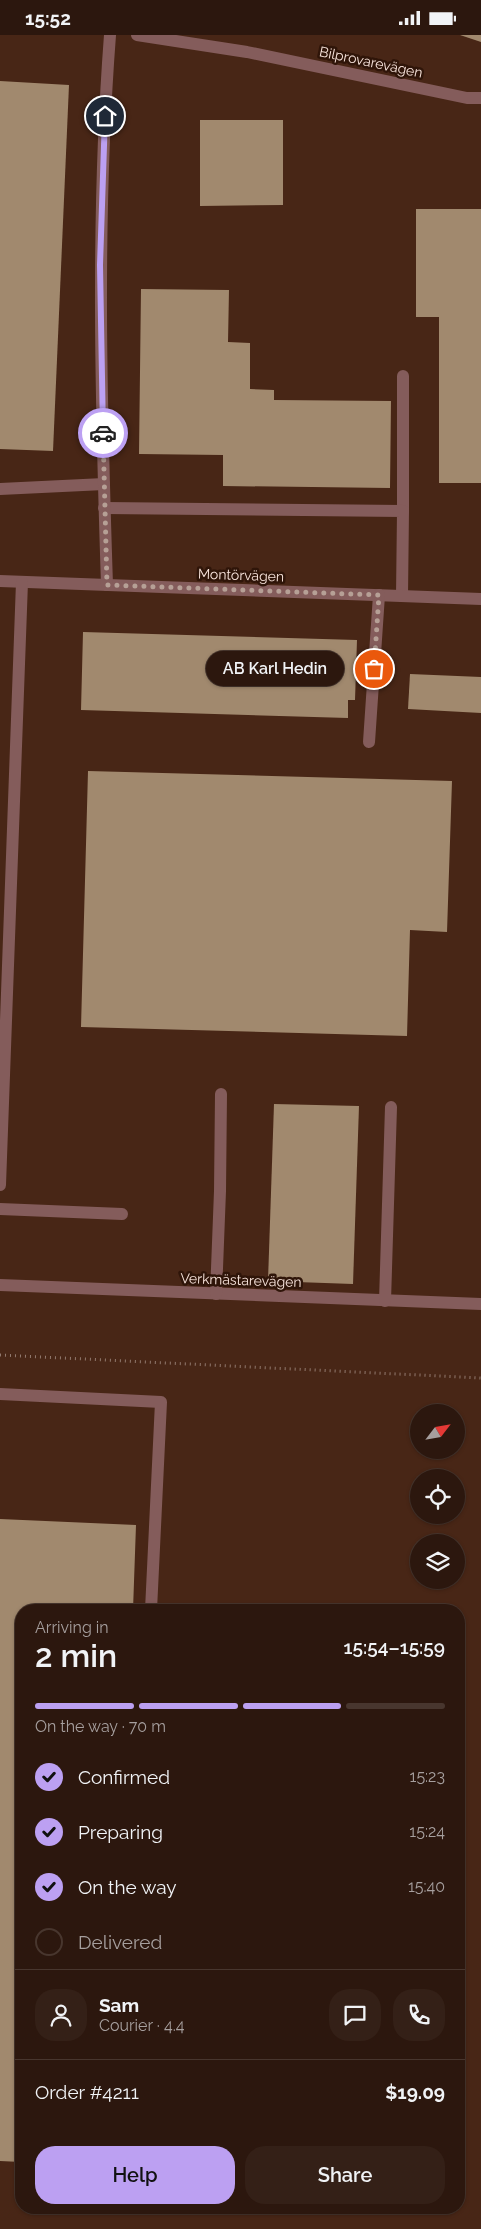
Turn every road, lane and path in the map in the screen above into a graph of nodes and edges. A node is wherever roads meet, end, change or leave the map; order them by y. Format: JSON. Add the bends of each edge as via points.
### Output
{"nodes":[{"id":1,"x":110,"y":35,"type":"edge"},
{"id":2,"x":137,"y":35,"type":"edge"},
{"id":3,"x":481,"y":98,"type":"edge"},
{"id":4,"x":403,"y":376,"type":"dead end"},
{"id":5,"x":104,"y":484,"type":"junction"},
{"id":6,"x":0,"y":489,"type":"edge"},
{"id":7,"x":104,"y":508,"type":"junction"},
{"id":8,"x":403,"y":511,"type":"junction"},
{"id":9,"x":0,"y":581,"type":"edge"},
{"id":10,"x":22,"y":582,"type":"junction"},
{"id":11,"x":107,"y":585,"type":"junction"},
{"id":12,"x":379,"y":595,"type":"junction"},
{"id":13,"x":402,"y":596,"type":"junction"},
{"id":14,"x":481,"y":599,"type":"edge"},
{"id":15,"x":369,"y":742,"type":"dead end"},
{"id":16,"x":6,"y":870,"type":"edge"},
{"id":17,"x":221,"y":1094,"type":"dead end"},
{"id":18,"x":391,"y":1107,"type":"dead end"},
{"id":19,"x":0,"y":1185,"type":"edge"},
{"id":20,"x":0,"y":1209,"type":"edge"},
{"id":21,"x":122,"y":1214,"type":"dead end"},
{"id":22,"x":0,"y":1285,"type":"edge"},
{"id":23,"x":216,"y":1294,"type":"junction"},
{"id":24,"x":385,"y":1301,"type":"junction"},
{"id":25,"x":481,"y":1305,"type":"edge"},
{"id":26,"x":0,"y":1355,"type":"edge"},
{"id":27,"x":481,"y":1378,"type":"edge"},
{"id":28,"x":0,"y":1394,"type":"edge"},
{"id":29,"x":151,"y":1604,"type":"edge"}],
"edges":[{"from":1,"to":5,"type":"street","via":[[100,265]]},
{"from":2,"to":3,"type":"street","name":"Bilprovarevägen","via":[[247,52],[467,98]]},
{"from":4,"to":8,"type":"street"},
{"from":5,"to":6,"type":"street"},
{"from":5,"to":7,"type":"street"},
{"from":7,"to":8,"type":"street"},
{"from":7,"to":11,"type":"street"},
{"from":8,"to":13,"type":"street"},
{"from":9,"to":10,"type":"street","name":"Montörvägen"},
{"from":10,"to":11,"type":"street","name":"Montörvägen"},
{"from":10,"to":16,"type":"street"},
{"from":11,"to":12,"type":"street","name":"Montörvägen"},
{"from":12,"to":13,"type":"street","name":"Montörvägen"},
{"from":12,"to":15,"type":"street"},
{"from":13,"to":14,"type":"street","name":"Montörvägen"},
{"from":16,"to":19,"type":"street"},
{"from":17,"to":23,"type":"street"},
{"from":18,"to":24,"type":"street"},
{"from":20,"to":21,"type":"street"},
{"from":22,"to":23,"type":"street","name":"Verkmästarevägen"},
{"from":23,"to":24,"type":"street","name":"Verkmästarevägen"},
{"from":24,"to":25,"type":"street","name":"Verkmästarevägen"},
{"from":26,"to":27,"type":"path"},
{"from":28,"to":29,"type":"street","via":[[161,1402]]}]}
